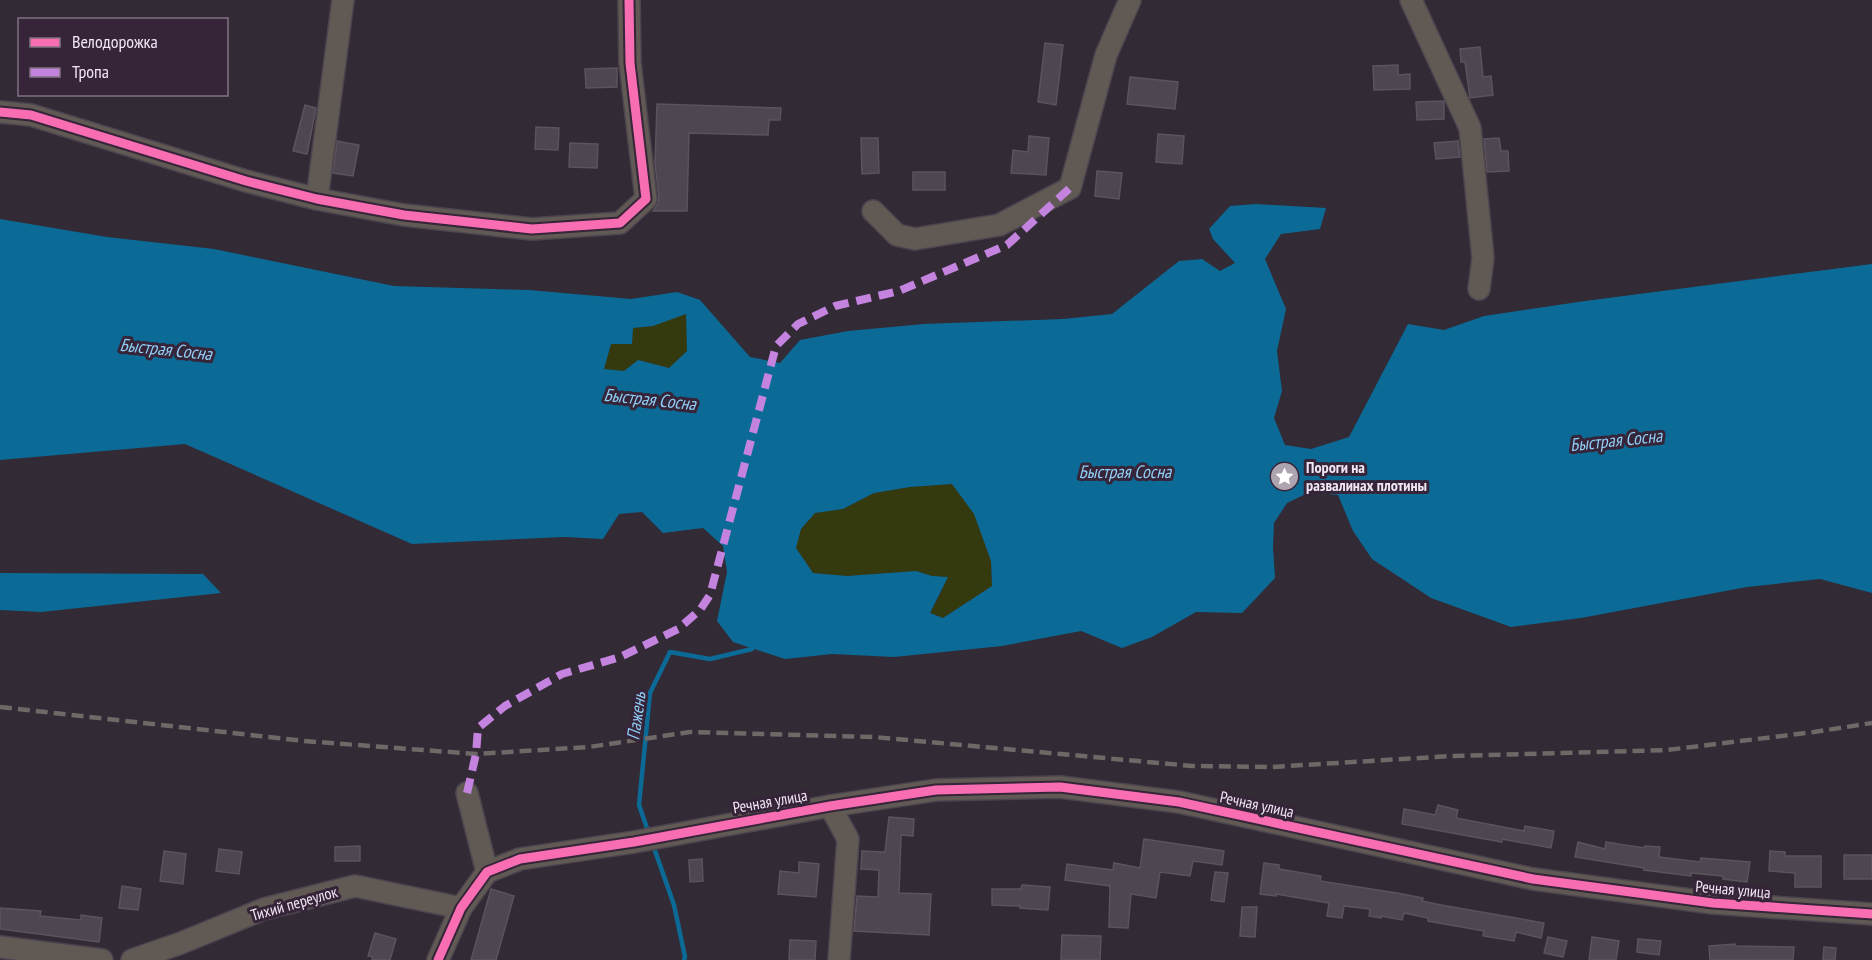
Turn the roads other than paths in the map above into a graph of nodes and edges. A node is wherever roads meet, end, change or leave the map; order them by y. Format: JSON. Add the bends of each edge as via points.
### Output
{"nodes":[{"id":1,"x":343,"y":0,"type":"edge"},
{"id":2,"x":629,"y":0,"type":"edge"},
{"id":3,"x":1130,"y":0,"type":"edge"},
{"id":4,"x":1411,"y":0,"type":"edge"},
{"id":5,"x":0,"y":112,"type":"edge"},
{"id":6,"x":317,"y":199,"type":"junction"},
{"id":7,"x":873,"y":211,"type":"dead end"},
{"id":8,"x":1479,"y":289,"type":"dead end"},
{"id":9,"x":467,"y":793,"type":"dead end"},
{"id":10,"x":830,"y":806,"type":"junction"},
{"id":11,"x":487,"y":872,"type":"junction"},
{"id":12,"x":461,"y":908,"type":"junction"},
{"id":13,"x":1872,"y":914,"type":"edge"},
{"id":14,"x":0,"y":947,"type":"edge"},
{"id":15,"x":180,"y":952,"type":"edge"},
{"id":16,"x":102,"y":960,"type":"edge"},
{"id":17,"x":132,"y":960,"type":"edge"},
{"id":18,"x":438,"y":960,"type":"edge"},
{"id":19,"x":839,"y":960,"type":"edge"}],
"edges":[{"from":1,"to":6,"type":"street"},
{"from":2,"to":6,"type":"street","via":[[630,63],[646,199],[620,223],[532,230],[404,215]]},
{"from":3,"to":7,"type":"street","via":[[1106,55],[1070,188],[999,225],[915,239],[897,235]]},
{"from":4,"to":8,"type":"street","via":[[1470,128],[1483,258]]},
{"from":5,"to":6,"type":"street","via":[[31,115]]},
{"from":9,"to":11,"type":"street"},
{"from":10,"to":11,"type":"street","name":"Речная улица","via":[[520,859]]},
{"from":10,"to":13,"type":"street","name":"Речная улица","via":[[936,790],[1060,787],[1179,802],[1533,879],[1713,903]]},
{"from":10,"to":19,"type":"street","via":[[848,839]]},
{"from":11,"to":12,"type":"street"},
{"from":12,"to":15,"type":"street","name":"Тихий переулок","via":[[356,886],[264,909]]},
{"from":12,"to":18,"type":"street"},
{"from":14,"to":16,"type":"street"},
{"from":15,"to":17,"type":"street","name":"Тихий переулок"}]}
